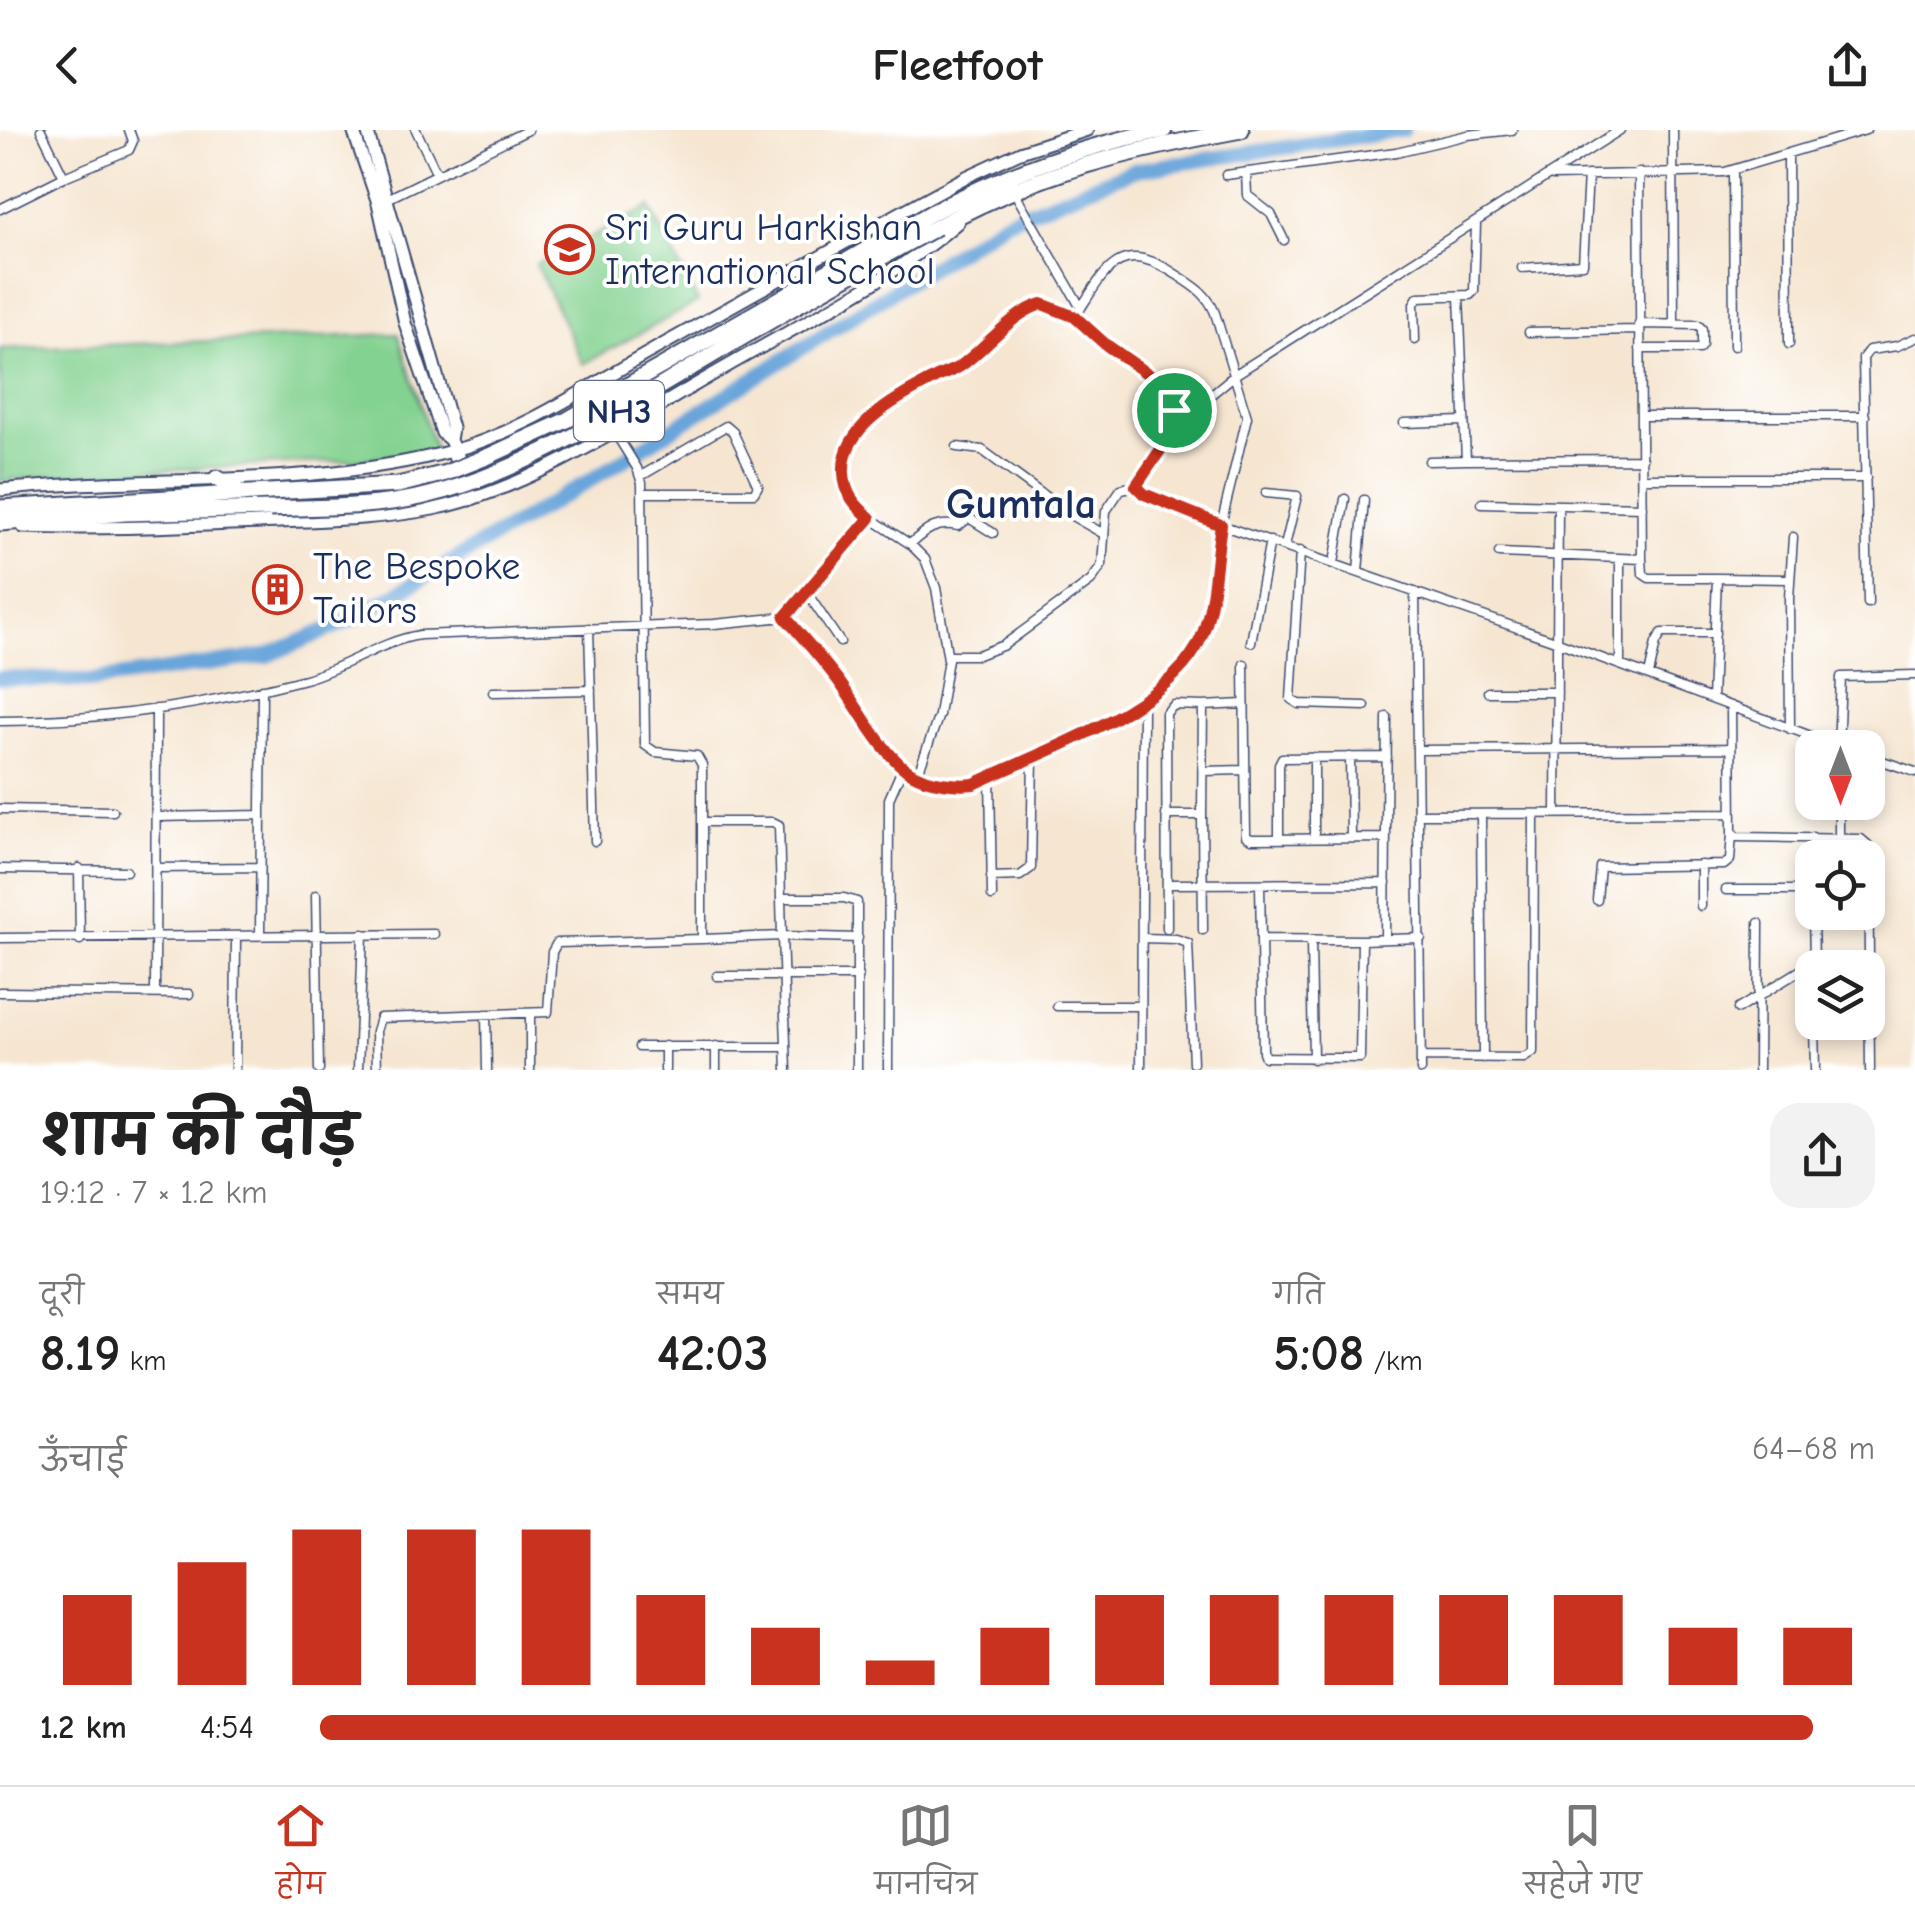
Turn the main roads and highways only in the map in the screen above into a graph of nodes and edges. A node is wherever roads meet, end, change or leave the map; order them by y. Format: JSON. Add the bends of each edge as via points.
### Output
{"nodes":[{"id":1,"x":1164,"y":130,"type":"edge"},
{"id":2,"x":1241,"y":130,"type":"edge"},
{"id":3,"x":1127,"y":140,"type":"edge"},
{"id":4,"x":973,"y":199,"type":"junction"},
{"id":5,"x":452,"y":445,"type":"road end"},
{"id":6,"x":217,"y":478,"type":"road end"},
{"id":7,"x":470,"y":498,"type":"road end"},
{"id":8,"x":244,"y":502,"type":"junction"},
{"id":9,"x":0,"y":508,"type":"edge"},
{"id":10,"x":222,"y":524,"type":"road end"},
{"id":11,"x":0,"y":525,"type":"edge"}],
"edges":[{"from":1,"to":3,"type":"highway","number":"NH3"},
{"from":2,"to":3,"type":"highway","number":"NH3"},
{"from":3,"to":4,"type":"highway","number":"NH3","via":[[1028,166]]},
{"from":3,"to":4,"type":"highway","number":"NH3","via":[[1016,196]]},
{"from":4,"to":8,"type":"highway","number":"NH3","bridge":true,"via":[[605,419],[502,470],[417,498],[344,506]]},
{"from":5,"to":7,"type":"highway"},
{"from":6,"to":8,"type":"highway"},
{"from":8,"to":9,"type":"highway","number":"NH3"},
{"from":8,"to":10,"type":"highway"},
{"from":8,"to":11,"type":"highway","number":"NH3"}]}
